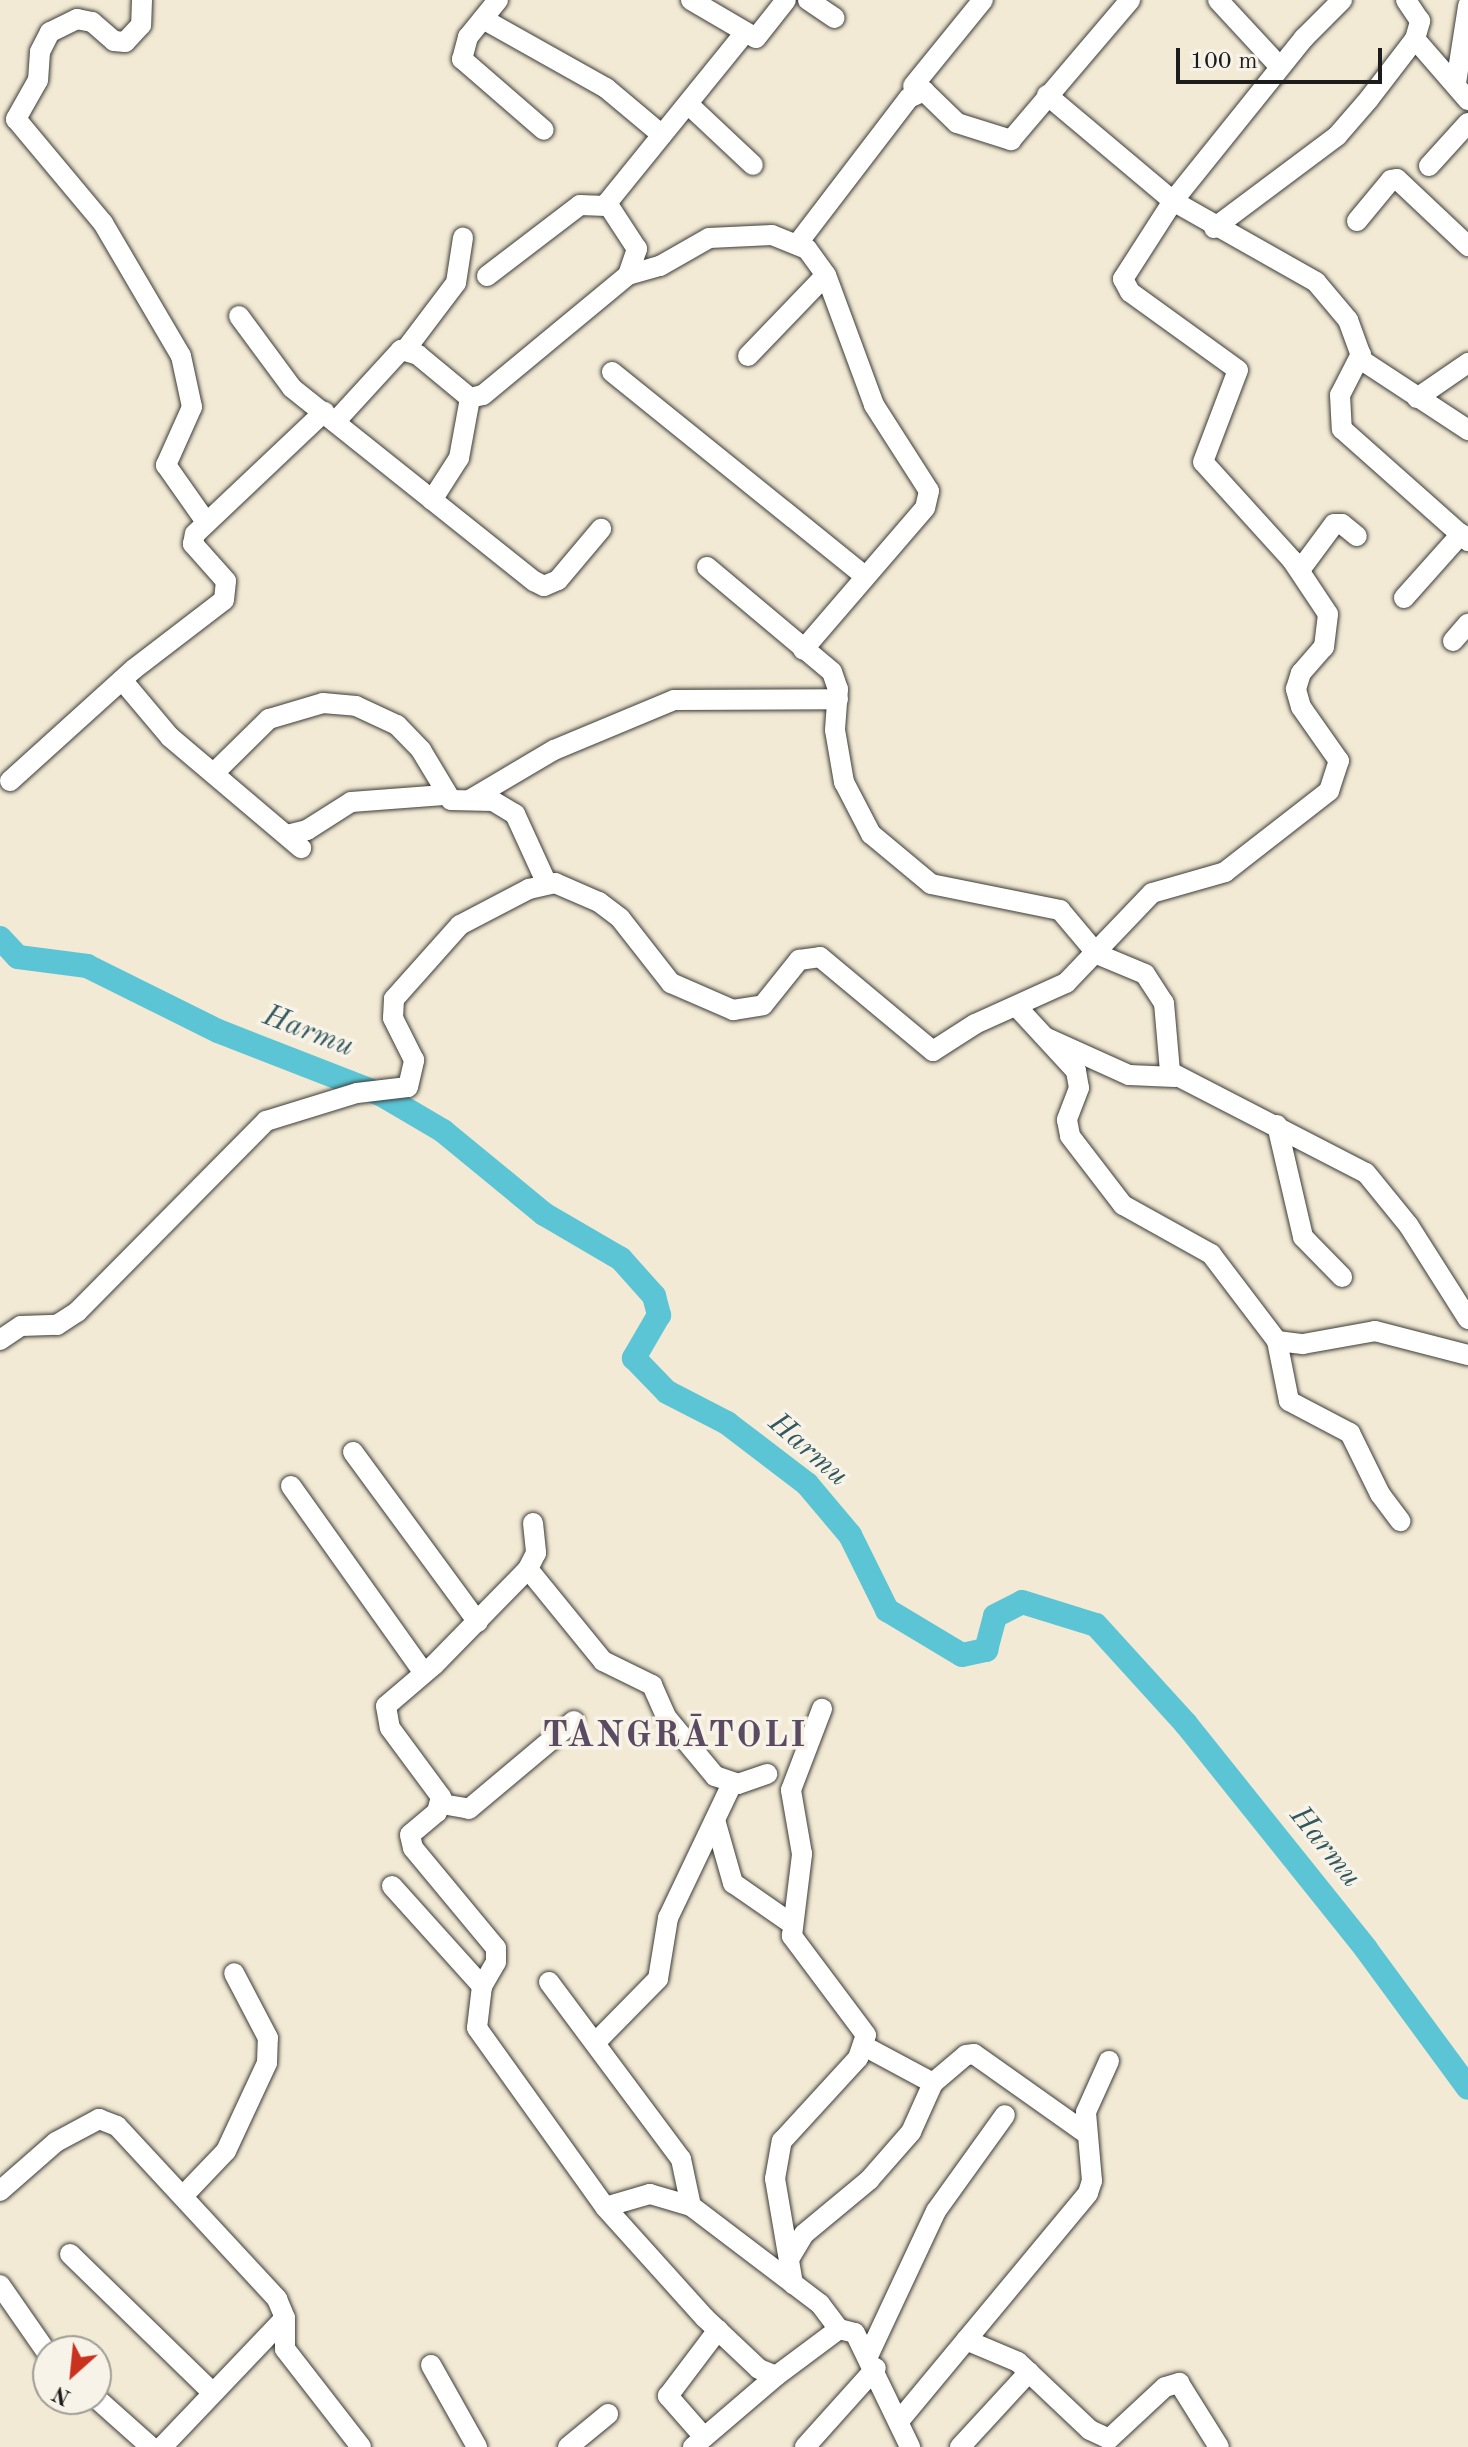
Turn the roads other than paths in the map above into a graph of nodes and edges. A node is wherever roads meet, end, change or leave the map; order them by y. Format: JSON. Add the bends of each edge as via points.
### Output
{"nodes":[{"id":1,"x":142,"y":0,"type":"edge"},
{"id":2,"x":498,"y":0,"type":"edge"},
{"id":3,"x":691,"y":0,"type":"edge"},
{"id":4,"x":786,"y":0,"type":"edge"},
{"id":5,"x":808,"y":0,"type":"edge"},
{"id":6,"x":983,"y":0,"type":"edge"},
{"id":7,"x":1130,"y":0,"type":"edge"},
{"id":8,"x":1342,"y":0,"type":"edge"},
{"id":9,"x":1406,"y":0,"type":"edge"},
{"id":10,"x":1227,"y":3,"type":"edge"},
{"id":11,"x":1468,"y":6,"type":"edge"},
{"id":12,"x":835,"y":18,"type":"dead end"},
{"id":13,"x":483,"y":19,"type":"junction"},
{"id":14,"x":743,"y":35,"type":"junction"},
{"id":15,"x":1415,"y":39,"type":"junction"},
{"id":16,"x":1280,"y":67,"type":"junction"},
{"id":17,"x":913,"y":86,"type":"dead end"},
{"id":18,"x":1462,"y":92,"type":"edge"},
{"id":19,"x":1047,"y":95,"type":"junction"},
{"id":20,"x":688,"y":104,"type":"junction"},
{"id":21,"x":8,"y":115,"type":"edge"},
{"id":22,"x":1468,"y":123,"type":"edge"},
{"id":23,"x":544,"y":130,"type":"dead end"},
{"id":24,"x":662,"y":135,"type":"junction"},
{"id":25,"x":753,"y":165,"type":"dead end"},
{"id":26,"x":1429,"y":166,"type":"dead end"},
{"id":27,"x":1173,"y":201,"type":"junction"},
{"id":28,"x":606,"y":206,"type":"junction"},
{"id":29,"x":1357,"y":221,"type":"dead end"},
{"id":30,"x":1214,"y":228,"type":"junction"},
{"id":31,"x":463,"y":238,"type":"dead end"},
{"id":32,"x":798,"y":243,"type":"junction"},
{"id":33,"x":1468,"y":246,"type":"edge"},
{"id":34,"x":628,"y":275,"type":"junction"},
{"id":35,"x":826,"y":275,"type":"junction"},
{"id":36,"x":487,"y":276,"type":"dead end"},
{"id":37,"x":239,"y":316,"type":"dead end"},
{"id":38,"x":406,"y":349,"type":"junction"},
{"id":39,"x":1361,"y":354,"type":"junction"},
{"id":40,"x":748,"y":356,"type":"dead end"},
{"id":41,"x":1468,"y":363,"type":"edge"},
{"id":42,"x":612,"y":372,"type":"dead end"},
{"id":43,"x":470,"y":398,"type":"junction"},
{"id":44,"x":1417,"y":398,"type":"junction"},
{"id":45,"x":329,"y":417,"type":"junction"},
{"id":46,"x":1468,"y":430,"type":"edge"},
{"id":47,"x":432,"y":500,"type":"junction"},
{"id":48,"x":206,"y":522,"type":"junction"},
{"id":49,"x":601,"y":529,"type":"dead end"},
{"id":50,"x":1357,"y":536,"type":"dead end"},
{"id":51,"x":1464,"y":538,"type":"edge"},
{"id":52,"x":707,"y":567,"type":"dead end"},
{"id":53,"x":1300,"y":570,"type":"junction"},
{"id":54,"x":864,"y":575,"type":"junction"},
{"id":55,"x":1404,"y":598,"type":"dead end"},
{"id":56,"x":1468,"y":624,"type":"edge"},
{"id":57,"x":1453,"y":641,"type":"dead end"},
{"id":58,"x":803,"y":650,"type":"junction"},
{"id":59,"x":122,"y":680,"type":"junction"},
{"id":60,"x":838,"y":699,"type":"junction"},
{"id":61,"x":215,"y":772,"type":"junction"},
{"id":62,"x":10,"y":781,"type":"dead end"},
{"id":63,"x":444,"y":795,"type":"junction"},
{"id":64,"x":471,"y":799,"type":"junction"},
{"id":65,"x":547,"y":884,"type":"junction"},
{"id":66,"x":1097,"y":954,"type":"junction"},
{"id":67,"x":1017,"y":1007,"type":"junction"},
{"id":68,"x":1039,"y":1034,"type":"junction"},
{"id":69,"x":1175,"y":1077,"type":"junction"},
{"id":70,"x":1277,"y":1125,"type":"junction"},
{"id":71,"x":1342,"y":1277,"type":"dead end"},
{"id":72,"x":1468,"y":1319,"type":"edge"},
{"id":73,"x":0,"y":1340,"type":"edge"},
{"id":74,"x":1277,"y":1341,"type":"junction"},
{"id":75,"x":1468,"y":1355,"type":"edge"},
{"id":76,"x":353,"y":1452,"type":"dead end"},
{"id":77,"x":291,"y":1486,"type":"dead end"},
{"id":78,"x":1400,"y":1521,"type":"dead end"},
{"id":79,"x":533,"y":1523,"type":"dead end"},
{"id":80,"x":528,"y":1569,"type":"junction"},
{"id":81,"x":478,"y":1622,"type":"junction"},
{"id":82,"x":424,"y":1673,"type":"junction"},
{"id":83,"x":822,"y":1709,"type":"dead end"},
{"id":84,"x":574,"y":1721,"type":"dead end"},
{"id":85,"x":767,"y":1774,"type":"dead end"},
{"id":86,"x":732,"y":1784,"type":"junction"},
{"id":87,"x":442,"y":1804,"type":"junction"},
{"id":88,"x":715,"y":1820,"type":"junction"},
{"id":89,"x":392,"y":1886,"type":"dead end"},
{"id":90,"x":792,"y":1924,"type":"junction"},
{"id":91,"x":234,"y":1973,"type":"dead end"},
{"id":92,"x":549,"y":1982,"type":"dead end"},
{"id":93,"x":482,"y":1986,"type":"junction"},
{"id":94,"x":595,"y":2043,"type":"junction"},
{"id":95,"x":864,"y":2046,"type":"junction"},
{"id":96,"x":1109,"y":2061,"type":"dead end"},
{"id":97,"x":933,"y":2083,"type":"junction"},
{"id":98,"x":1005,"y":2115,"type":"dead end"},
{"id":99,"x":1084,"y":2132,"type":"junction"},
{"id":100,"x":0,"y":2191,"type":"edge"},
{"id":101,"x":183,"y":2196,"type":"junction"},
{"id":102,"x":691,"y":2206,"type":"junction"},
{"id":103,"x":605,"y":2207,"type":"junction"},
{"id":104,"x":70,"y":2254,"type":"dead end"},
{"id":105,"x":789,"y":2259,"type":"junction"},
{"id":106,"x":793,"y":2284,"type":"junction"},
{"id":107,"x":0,"y":2285,"type":"edge"},
{"id":108,"x":285,"y":2318,"type":"junction"},
{"id":109,"x":839,"y":2329,"type":"junction"},
{"id":110,"x":718,"y":2330,"type":"junction"},
{"id":111,"x":35,"y":2335,"type":"edge"},
{"id":112,"x":966,"y":2340,"type":"junction"},
{"id":113,"x":872,"y":2361,"type":"junction"},
{"id":114,"x":431,"y":2365,"type":"dead end"},
{"id":115,"x":1029,"y":2372,"type":"junction"},
{"id":116,"x":776,"y":2376,"type":"junction"},
{"id":117,"x":213,"y":2393,"type":"junction"},
{"id":118,"x":112,"y":2412,"type":"edge"},
{"id":119,"x":608,"y":2414,"type":"dead end"},
{"id":120,"x":899,"y":2421,"type":"junction"},
{"id":121,"x":698,"y":2442,"type":"edge"},
{"id":122,"x":151,"y":2447,"type":"edge"},
{"id":123,"x":162,"y":2447,"type":"edge"},
{"id":124,"x":361,"y":2447,"type":"edge"},
{"id":125,"x":477,"y":2447,"type":"edge"},
{"id":126,"x":568,"y":2447,"type":"edge"},
{"id":127,"x":805,"y":2447,"type":"edge"},
{"id":128,"x":910,"y":2447,"type":"edge"},
{"id":129,"x":960,"y":2447,"type":"edge"},
{"id":130,"x":1219,"y":2447,"type":"edge"}],
"edges":[{"from":1,"to":21,"type":"street","via":[[141,25],[125,42],[77,19],[50,32],[40,52],[38,80]]},
{"from":2,"to":13,"type":"street"},
{"from":3,"to":14,"type":"street"},
{"from":4,"to":14,"type":"street","via":[[760,36]]},
{"from":5,"to":12,"type":"street"},
{"from":6,"to":17,"type":"street"},
{"from":7,"to":19,"type":"street"},
{"from":8,"to":16,"type":"street"},
{"from":9,"to":15,"type":"street","via":[[1420,21]]},
{"from":10,"to":16,"type":"street"},
{"from":11,"to":18,"type":"street"},
{"from":13,"to":23,"type":"street","via":[[463,45],[462,59]]},
{"from":13,"to":24,"type":"street","via":[[606,88]]},
{"from":14,"to":20,"type":"street"},
{"from":15,"to":18,"type":"street"},
{"from":15,"to":30,"type":"street","via":[[1337,136]]},
{"from":16,"to":27,"type":"street"},
{"from":19,"to":27,"type":"street"},
{"from":19,"to":32,"type":"street","via":[[1009,141],[965,127],[930,95],[914,94]]},
{"from":20,"to":24,"type":"street"},
{"from":20,"to":25,"type":"street"},
{"from":21,"to":48,"type":"street","via":[[103,223],[181,356],[192,407],[166,465]]},
{"from":22,"to":26,"type":"street"},
{"from":24,"to":28,"type":"street"},
{"from":27,"to":30,"type":"street"},
{"from":27,"to":53,"type":"street","via":[[1131,260],[1123,282],[1238,370],[1203,462]]},
{"from":28,"to":34,"type":"street","via":[[637,249]]},
{"from":28,"to":36,"type":"street","via":[[580,205]]},
{"from":29,"to":33,"type":"street","via":[[1397,179]]},
{"from":30,"to":39,"type":"street","via":[[1316,282],[1348,320]]},
{"from":31,"to":38,"type":"street","via":[[456,283]]},
{"from":32,"to":34,"type":"street","via":[[772,235],[709,238],[660,266]]},
{"from":32,"to":35,"type":"street","via":[[817,258]]},
{"from":34,"to":43,"type":"street","via":[[540,352],[483,395]]},
{"from":35,"to":40,"type":"street"},
{"from":35,"to":54,"type":"street","via":[[874,405],[929,491],[925,508]]},
{"from":37,"to":45,"type":"street","via":[[292,388]]},
{"from":38,"to":43,"type":"street"},
{"from":38,"to":45,"type":"street","via":[[392,356]]},
{"from":39,"to":44,"type":"street","via":[[1366,364]]},
{"from":39,"to":51,"type":"street","via":[[1340,395],[1342,429]]},
{"from":41,"to":44,"type":"street"},
{"from":42,"to":54,"type":"street"},
{"from":43,"to":47,"type":"street","via":[[459,458]]},
{"from":44,"to":46,"type":"street"},
{"from":45,"to":47,"type":"street"},
{"from":45,"to":48,"type":"street"},
{"from":47,"to":49,"type":"street","via":[[544,586],[558,580]]},
{"from":48,"to":59,"type":"street","via":[[193,544],[226,581],[224,600]]},
{"from":50,"to":53,"type":"street","via":[[1334,524]]},
{"from":51,"to":55,"type":"street"},
{"from":52,"to":58,"type":"street"},
{"from":53,"to":66,"type":"street","via":[[1331,621],[1324,647],[1298,677],[1297,694],[1338,758],[1339,774],[1329,791],[1225,872],[1152,893]]},
{"from":54,"to":58,"type":"street"},
{"from":56,"to":57,"type":"street"},
{"from":58,"to":60,"type":"street","via":[[832,672]]},
{"from":59,"to":61,"type":"street","via":[[170,737]]},
{"from":59,"to":62,"type":"street"},
{"from":60,"to":64,"type":"street","via":[[674,700],[554,750]]},
{"from":60,"to":66,"type":"street","via":[[835,730],[844,782],[871,834],[931,884],[1065,913]]},
{"from":61,"to":63,"type":"street","via":[[294,841],[351,802]]},
{"from":61,"to":63,"type":"street","via":[[269,719],[329,702],[356,706],[397,725],[430,762]]},
{"from":63,"to":64,"type":"street","via":[[457,801]]},
{"from":64,"to":65,"type":"street","via":[[493,801],[520,819]]},
{"from":65,"to":67,"type":"street","via":[[571,889],[614,912],[660,974],[721,1007],[749,1011],[763,1005],[799,960],[811,955],[831,963],[928,1050]]},
{"from":65,"to":73,"type":"street","via":[[464,922],[394,999],[393,1018],[414,1060],[408,1087],[357,1093],[266,1121],[77,1312],[57,1325],[21,1326]]},
{"from":66,"to":67,"type":"street","via":[[1066,983]]},
{"from":66,"to":69,"type":"street","via":[[1145,974],[1159,989],[1168,1028],[1166,1064]]},
{"from":67,"to":68,"type":"street"},
{"from":68,"to":69,"type":"street","via":[[1129,1075]]},
{"from":68,"to":74,"type":"street","via":[[1076,1071],[1079,1088],[1067,1120],[1070,1136],[1123,1205],[1211,1254]]},
{"from":69,"to":70,"type":"street"},
{"from":70,"to":71,"type":"street","via":[[1303,1237]]},
{"from":70,"to":72,"type":"street","via":[[1373,1179]]},
{"from":74,"to":75,"type":"street","via":[[1303,1344],[1375,1331]]},
{"from":74,"to":78,"type":"street","via":[[1289,1401],[1350,1433],[1380,1494]]},
{"from":76,"to":81,"type":"street"},
{"from":77,"to":82,"type":"street"},
{"from":79,"to":80,"type":"street","via":[[538,1538]]},
{"from":80,"to":81,"type":"street"},
{"from":80,"to":86,"type":"street","via":[[603,1661],[652,1685],[666,1717],[715,1776]]},
{"from":81,"to":82,"type":"street"},
{"from":82,"to":87,"type":"street","via":[[386,1706],[385,1717]]},
{"from":83,"to":90,"type":"street","via":[[791,1790],[802,1854]]},
{"from":84,"to":87,"type":"street","via":[[469,1809]]},
{"from":85,"to":86,"type":"street"},
{"from":86,"to":88,"type":"street"},
{"from":87,"to":93,"type":"street","via":[[416,1828],[410,1842],[496,1948],[496,1962]]},
{"from":88,"to":90,"type":"street","via":[[733,1883]]},
{"from":88,"to":94,"type":"street","via":[[668,1918],[658,1979]]},
{"from":89,"to":93,"type":"street"},
{"from":90,"to":95,"type":"street","via":[[796,1947],[862,2026]]},
{"from":91,"to":101,"type":"street","via":[[270,2052],[226,2151]]},
{"from":92,"to":94,"type":"street"},
{"from":93,"to":103,"type":"street","via":[[476,2019],[480,2036]]},
{"from":94,"to":102,"type":"street","via":[[681,2159]]},
{"from":95,"to":97,"type":"street"},
{"from":95,"to":105,"type":"street","via":[[782,2141],[775,2179]]},
{"from":96,"to":99,"type":"street","via":[[1090,2096]]},
{"from":97,"to":99,"type":"street","via":[[958,2060],[974,2054]]},
{"from":97,"to":105,"type":"street","via":[[911,2132],[869,2180],[804,2234]]},
{"from":98,"to":113,"type":"street","via":[[936,2211]]},
{"from":99,"to":112,"type":"street","via":[[1092,2164],[1088,2193]]},
{"from":100,"to":101,"type":"street","via":[[56,2142],[99,2119],[117,2126]]},
{"from":101,"to":108,"type":"street","via":[[277,2299]]},
{"from":102,"to":103,"type":"street","via":[[650,2194]]},
{"from":102,"to":106,"type":"street"},
{"from":103,"to":110,"type":"street"},
{"from":104,"to":117,"type":"street"},
{"from":105,"to":106,"type":"street"},
{"from":106,"to":109,"type":"street","via":[[828,2311]]},
{"from":107,"to":111,"type":"street"},
{"from":108,"to":117,"type":"street"},
{"from":108,"to":124,"type":"street","via":[[285,2349]]},
{"from":109,"to":113,"type":"street","via":[[855,2333]]},
{"from":109,"to":116,"type":"street"},
{"from":110,"to":116,"type":"street","via":[[759,2369]]},
{"from":110,"to":121,"type":"street","via":[[668,2396]]},
{"from":112,"to":115,"type":"street","via":[[992,2347]]},
{"from":112,"to":120,"type":"street"},
{"from":113,"to":120,"type":"street"},
{"from":113,"to":127,"type":"street"},
{"from":114,"to":125,"type":"street"},
{"from":115,"to":129,"type":"street"},
{"from":115,"to":130,"type":"street","via":[[1090,2430],[1109,2439],[1165,2387],[1179,2383]]},
{"from":116,"to":121,"type":"street"},
{"from":117,"to":123,"type":"street"},
{"from":118,"to":122,"type":"street"},
{"from":119,"to":126,"type":"street"},
{"from":120,"to":128,"type":"street"}]}
